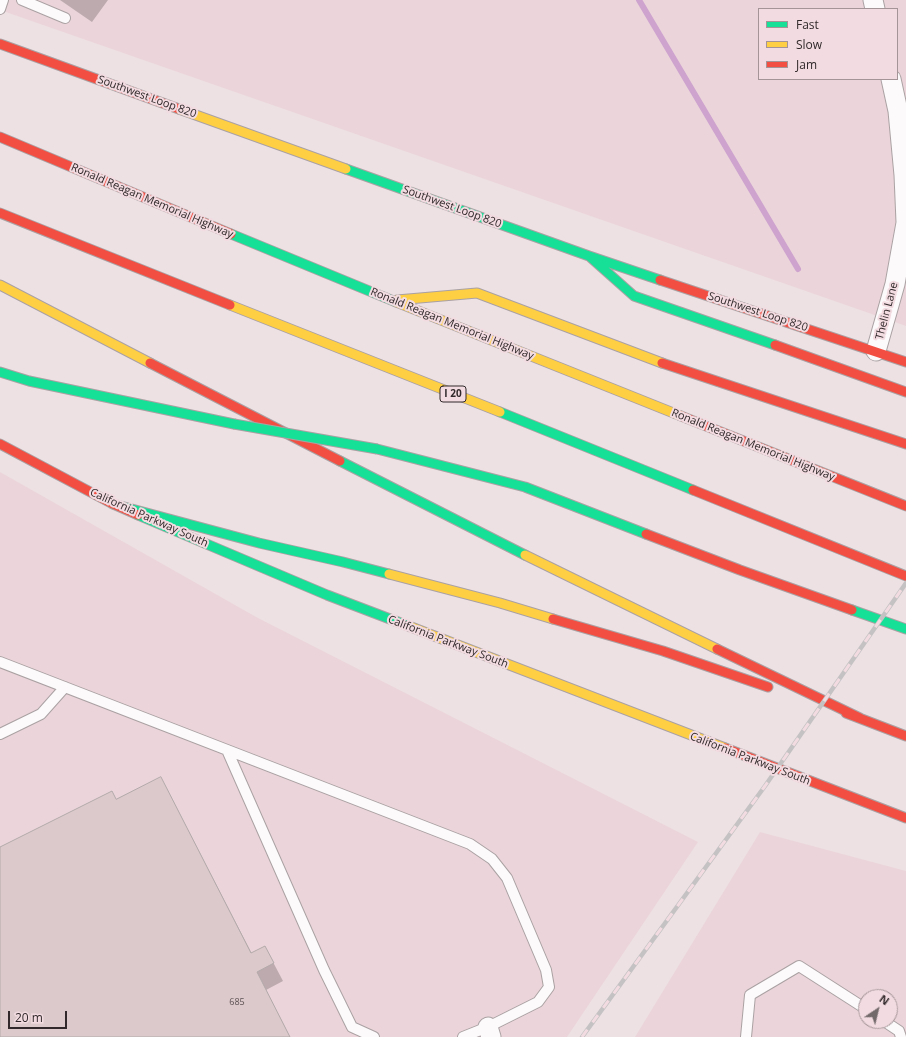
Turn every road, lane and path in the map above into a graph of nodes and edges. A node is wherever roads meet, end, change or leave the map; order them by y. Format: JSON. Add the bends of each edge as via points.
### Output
{"nodes":[{"id":1,"x":3,"y":0,"type":"edge"},
{"id":2,"x":22,"y":0,"type":"edge"},
{"id":3,"x":0,"y":9,"type":"edge"},
{"id":4,"x":65,"y":18,"type":"dead end"},
{"id":5,"x":0,"y":44,"type":"edge"},
{"id":6,"x":891,"y":80,"type":"edge"},
{"id":7,"x":0,"y":138,"type":"edge"},
{"id":8,"x":0,"y":213,"type":"edge"},
{"id":9,"x":906,"y":223,"type":"edge"},
{"id":10,"x":589,"y":256,"type":"junction"},
{"id":11,"x":0,"y":285,"type":"edge"},
{"id":12,"x":393,"y":301,"type":"junction"},
{"id":13,"x":876,"y":351,"type":"junction"},
{"id":14,"x":906,"y":362,"type":"edge"},
{"id":15,"x":0,"y":372,"type":"edge"},
{"id":16,"x":906,"y":392,"type":"edge"},
{"id":17,"x":0,"y":444,"type":"edge"},
{"id":18,"x":906,"y":444,"type":"edge"},
{"id":19,"x":113,"y":504,"type":"junction"},
{"id":20,"x":906,"y":506,"type":"edge"},
{"id":21,"x":906,"y":576,"type":"edge"},
{"id":22,"x":906,"y":629,"type":"edge"},
{"id":23,"x":0,"y":662,"type":"edge"},
{"id":24,"x":65,"y":687,"type":"junction"},
{"id":25,"x":860,"y":718,"type":"junction"},
{"id":26,"x":0,"y":734,"type":"edge"},
{"id":27,"x":906,"y":736,"type":"edge"},
{"id":28,"x":227,"y":750,"type":"junction"},
{"id":29,"x":906,"y":818,"type":"edge"},
{"id":30,"x":858,"y":1004,"type":"edge"},
{"id":31,"x":490,"y":1032,"type":"edge"},
{"id":32,"x":374,"y":1037,"type":"edge"},
{"id":33,"x":463,"y":1037,"type":"edge"},
{"id":34,"x":746,"y":1037,"type":"edge"}],
"edges":[{"from":1,"to":3,"type":"lane"},
{"from":2,"to":4,"type":"lane"},
{"from":5,"to":10,"type":"main road","name":"Southwest Loop 820"},
{"from":6,"to":9,"type":"street","name":"Thelin Lane","via":[[898,111]]},
{"from":7,"to":12,"type":"main road","name":"Ronald Reagan Memorial Highway"},
{"from":8,"to":21,"type":"main road","number":"I 20"},
{"from":9,"to":13,"type":"street","name":"Thelin Lane","via":[[894,284]]},
{"from":10,"to":13,"type":"main road","name":"Southwest Loop 820"},
{"from":10,"to":16,"type":"main road","via":[[634,296]]},
{"from":11,"to":25,"type":"main road","via":[[541,563]]},
{"from":12,"to":18,"type":"main road","via":[[477,293],[660,362]]},
{"from":12,"to":20,"type":"main road","name":"Ronald Reagan Memorial Highway"},
{"from":13,"to":14,"type":"main road","name":"Southwest Loop 820"},
{"from":15,"to":22,"type":"main road","bridge":true,"via":[[28,381],[234,424],[377,449],[525,487],[740,570]]},
{"from":17,"to":19,"type":"main road","name":"California Parkway South"},
{"from":19,"to":25,"type":"main road","via":[[259,544],[343,562],[500,603],[663,651]]},
{"from":19,"to":29,"type":"main road","name":"California Parkway South","via":[[327,595]]},
{"from":23,"to":24,"type":"lane"},
{"from":24,"to":26,"type":"lane","via":[[41,714]]},
{"from":24,"to":28,"type":"lane"},
{"from":25,"to":27,"type":"main road"},
{"from":28,"to":31,"type":"lane","via":[[470,844],[492,859],[507,878],[546,970],[548,987],[538,1002]]},
{"from":28,"to":32,"type":"lane","via":[[324,970],[352,1027]]},
{"from":30,"to":34,"type":"lane","via":[[799,966],[750,996]]},
{"from":31,"to":33,"type":"lane"}]}
